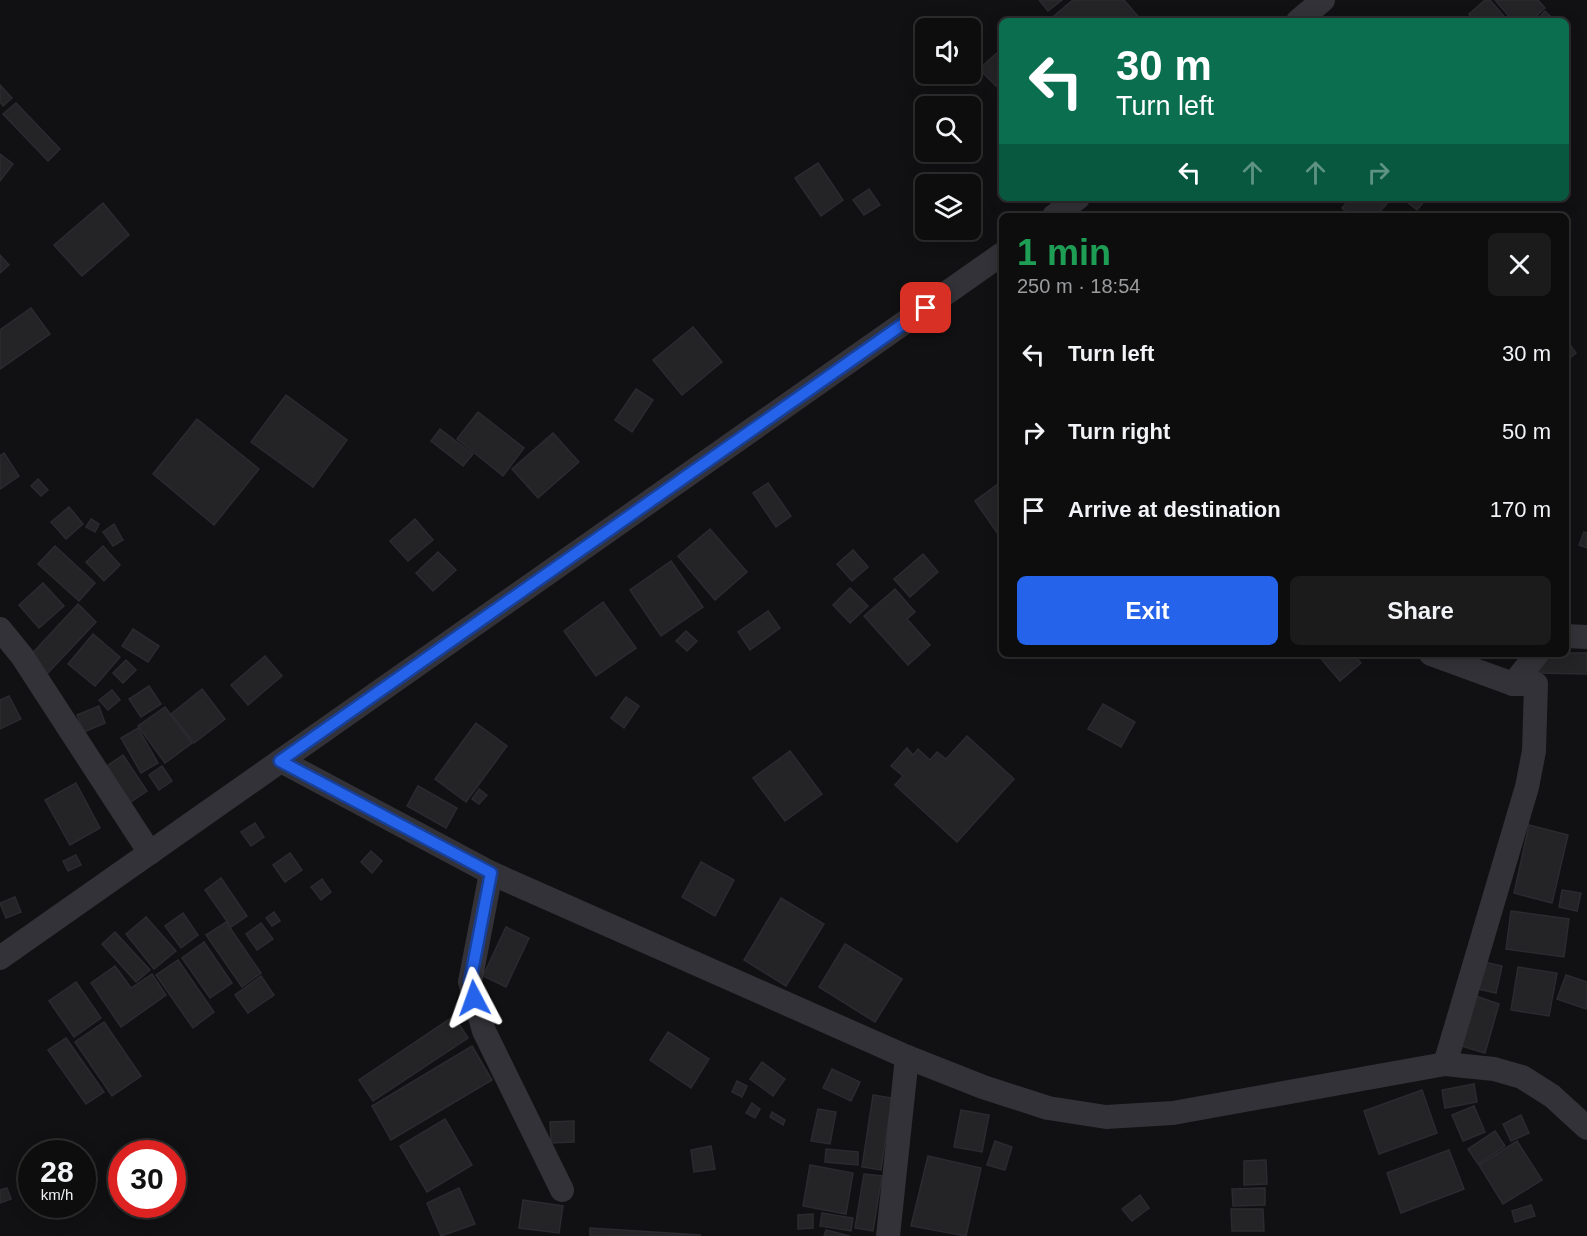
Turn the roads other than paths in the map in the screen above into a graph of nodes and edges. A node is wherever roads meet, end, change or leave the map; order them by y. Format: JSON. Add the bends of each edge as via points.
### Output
{"nodes":[{"id":1,"x":1074,"y":201,"type":"edge"},
{"id":2,"x":1058,"y":213,"type":"edge"},
{"id":3,"x":999,"y":256,"type":"edge"},
{"id":4,"x":0,"y":629,"type":"edge"},
{"id":5,"x":1569,"y":636,"type":"edge"},
{"id":6,"x":1587,"y":637,"type":"edge"},
{"id":7,"x":1439,"y":657,"type":"edge"},
{"id":8,"x":1535,"y":657,"type":"edge"},
{"id":9,"x":1513,"y":684,"type":"junction"},
{"id":10,"x":280,"y":761,"type":"junction"},
{"id":11,"x":150,"y":853,"type":"junction"},
{"id":12,"x":491,"y":873,"type":"junction"},
{"id":13,"x":0,"y":958,"type":"edge"},
{"id":14,"x":906,"y":1057,"type":"junction"},
{"id":15,"x":1444,"y":1064,"type":"junction"},
{"id":16,"x":1587,"y":1128,"type":"edge"},
{"id":17,"x":562,"y":1190,"type":"dead end"},
{"id":18,"x":888,"y":1236,"type":"edge"}],
"edges":[{"from":1,"to":2,"type":"street"},
{"from":3,"to":10,"type":"street"},
{"from":4,"to":11,"type":"street","via":[[22,656]]},
{"from":5,"to":6,"type":"street"},
{"from":7,"to":9,"type":"street"},
{"from":8,"to":9,"type":"street"},
{"from":9,"to":15,"type":"street","via":[[1536,684],[1534,751],[1527,787]]},
{"from":10,"to":11,"type":"street"},
{"from":10,"to":12,"type":"street"},
{"from":11,"to":13,"type":"street"},
{"from":12,"to":14,"type":"street"},
{"from":12,"to":17,"type":"street","via":[[470,982],[484,1031]]},
{"from":14,"to":15,"type":"street","via":[[1048,1108],[1106,1118],[1173,1113]]},
{"from":14,"to":18,"type":"street"},
{"from":15,"to":16,"type":"street","via":[[1494,1069],[1522,1077],[1552,1096]]}]}
